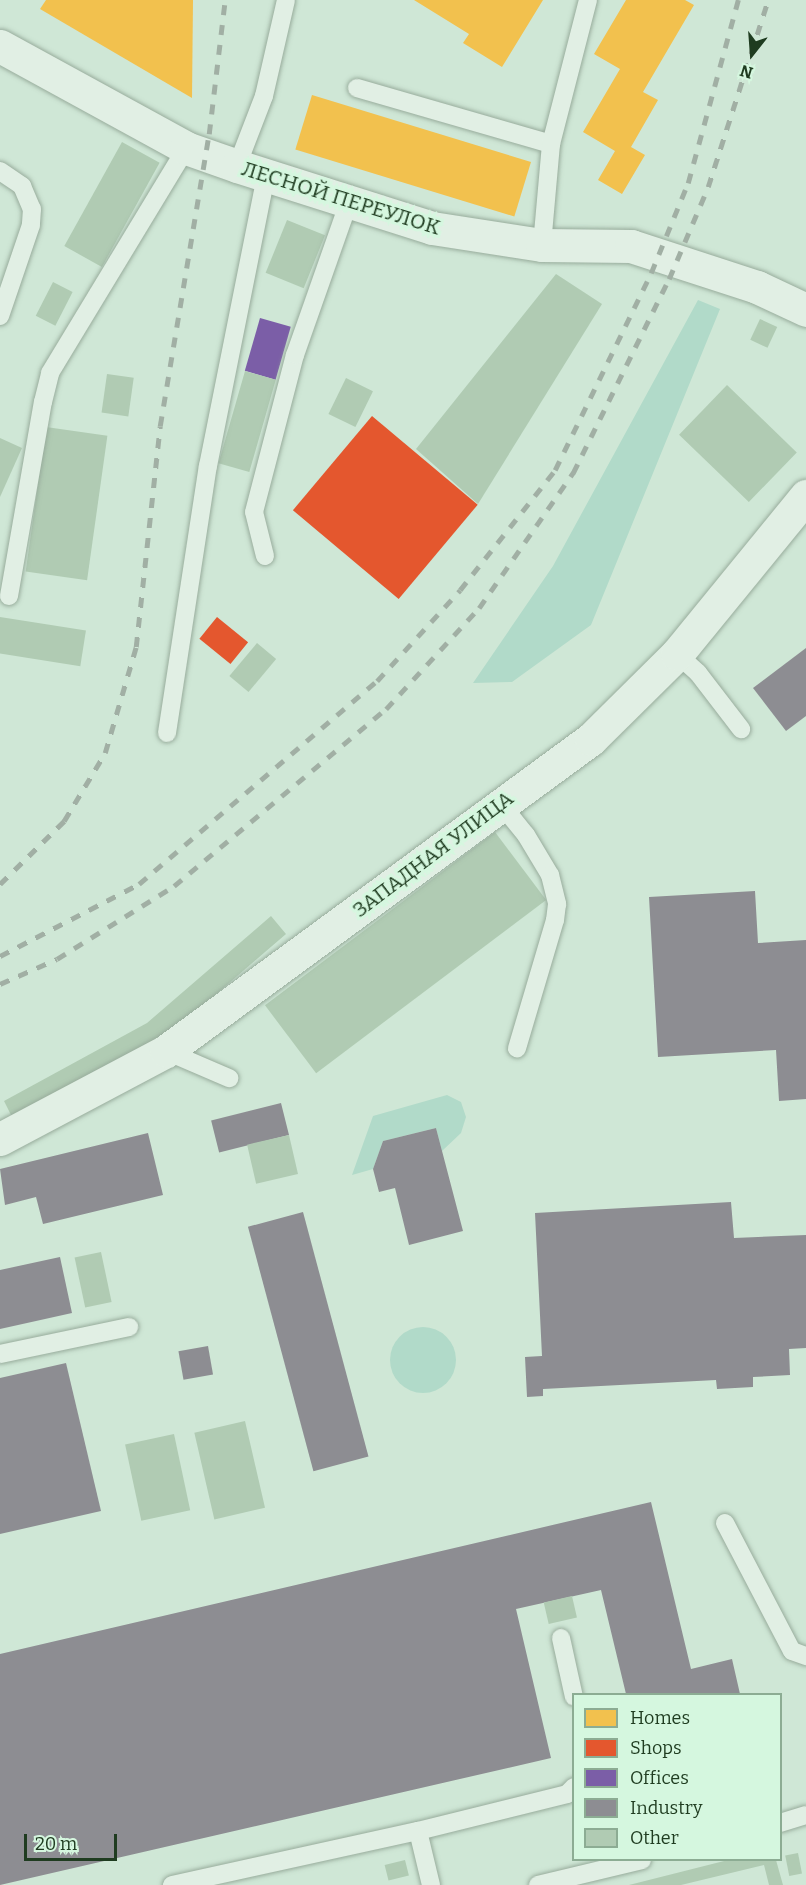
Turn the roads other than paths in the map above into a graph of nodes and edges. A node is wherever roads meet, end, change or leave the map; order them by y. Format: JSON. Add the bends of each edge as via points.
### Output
{"nodes":[{"id":1,"x":286,"y":0,"type":"edge"},
{"id":2,"x":588,"y":0,"type":"edge"},
{"id":3,"x":0,"y":46,"type":"edge"},
{"id":4,"x":357,"y":88,"type":"dead end"},
{"id":5,"x":551,"y":144,"type":"junction"},
{"id":6,"x":186,"y":148,"type":"junction"},
{"id":7,"x":251,"y":170,"type":"junction"},
{"id":8,"x":0,"y":171,"type":"edge"},
{"id":9,"x":349,"y":202,"type":"junction"},
{"id":10,"x":542,"y":245,"type":"junction"},
{"id":11,"x":806,"y":310,"type":"edge"},
{"id":12,"x":0,"y":316,"type":"edge"},
{"id":13,"x":806,"y":496,"type":"edge"},
{"id":14,"x":265,"y":556,"type":"dead end"},
{"id":15,"x":9,"y":596,"type":"dead end"},
{"id":16,"x":677,"y":654,"type":"junction"},
{"id":17,"x":741,"y":729,"type":"dead end"},
{"id":18,"x":167,"y":733,"type":"dead end"},
{"id":19,"x":500,"y":803,"type":"junction"},
{"id":20,"x":517,"y":1048,"type":"dead end"},
{"id":21,"x":166,"y":1051,"type":"junction"},
{"id":22,"x":230,"y":1078,"type":"dead end"},
{"id":23,"x":0,"y":1139,"type":"edge"},
{"id":24,"x":129,"y":1327,"type":"dead end"},
{"id":25,"x":0,"y":1353,"type":"edge"},
{"id":26,"x":725,"y":1523,"type":"dead end"},
{"id":27,"x":561,"y":1638,"type":"dead end"},
{"id":28,"x":806,"y":1656,"type":"edge"},
{"id":29,"x":572,"y":1693,"type":"edge"},
{"id":30,"x":572,"y":1788,"type":"edge"},
{"id":31,"x":806,"y":1815,"type":"edge"},
{"id":32,"x":782,"y":1822,"type":"edge"},
{"id":33,"x":418,"y":1831,"type":"junction"},
{"id":34,"x":639,"y":1861,"type":"edge"},
{"id":35,"x":563,"y":1883,"type":"edge"},
{"id":36,"x":172,"y":1885,"type":"edge"},
{"id":37,"x":431,"y":1885,"type":"edge"},
{"id":38,"x":538,"y":1885,"type":"edge"}],
"edges":[{"from":1,"to":7,"type":"lane"},
{"from":2,"to":5,"type":"lane"},
{"from":3,"to":6,"type":"street","name":"ЛЕСНОЙ ПЕРЕУЛОК"},
{"from":4,"to":5,"type":"lane"},
{"from":5,"to":10,"type":"lane"},
{"from":6,"to":7,"type":"street","name":"ЛЕСНОЙ ПЕРЕУЛОК"},
{"from":6,"to":15,"type":"lane","via":[[50,373]]},
{"from":7,"to":9,"type":"street","name":"ЛЕСНОЙ ПЕРЕУЛОК"},
{"from":7,"to":18,"type":"lane"},
{"from":8,"to":12,"type":"lane","via":[[22,186],[32,209],[31,225]]},
{"from":9,"to":10,"type":"street","name":"ЛЕСНОЙ ПЕРЕУЛОК","via":[[432,228]]},
{"from":9,"to":14,"type":"lane","via":[[295,354],[254,512]]},
{"from":10,"to":11,"type":"street","name":"ЛЕСНОЙ ПЕРЕУЛОК","via":[[631,246],[757,287]]},
{"from":13,"to":16,"type":"street","name":"ЗАПАДНАЯ УЛИЦА"},
{"from":16,"to":17,"type":"lane","via":[[698,673]]},
{"from":16,"to":19,"type":"street","name":"ЗАПАДНАЯ УЛИЦА","via":[[591,739]]},
{"from":19,"to":20,"type":"lane","via":[[526,835],[550,875],[557,903]]},
{"from":19,"to":21,"type":"street","name":"ЗАПАДНАЯ УЛИЦА"},
{"from":21,"to":22,"type":"lane"},
{"from":21,"to":23,"type":"street","name":"ЗАПАДНАЯ УЛИЦА"},
{"from":24,"to":25,"type":"lane"},
{"from":26,"to":28,"type":"lane","via":[[792,1651]]},
{"from":27,"to":29,"type":"lane"},
{"from":30,"to":33,"type":"lane","via":[[567,1794]]},
{"from":31,"to":32,"type":"lane"},
{"from":33,"to":36,"type":"lane"},
{"from":33,"to":37,"type":"lane"},
{"from":34,"to":35,"type":"lane"},
{"from":35,"to":38,"type":"lane"}]}
